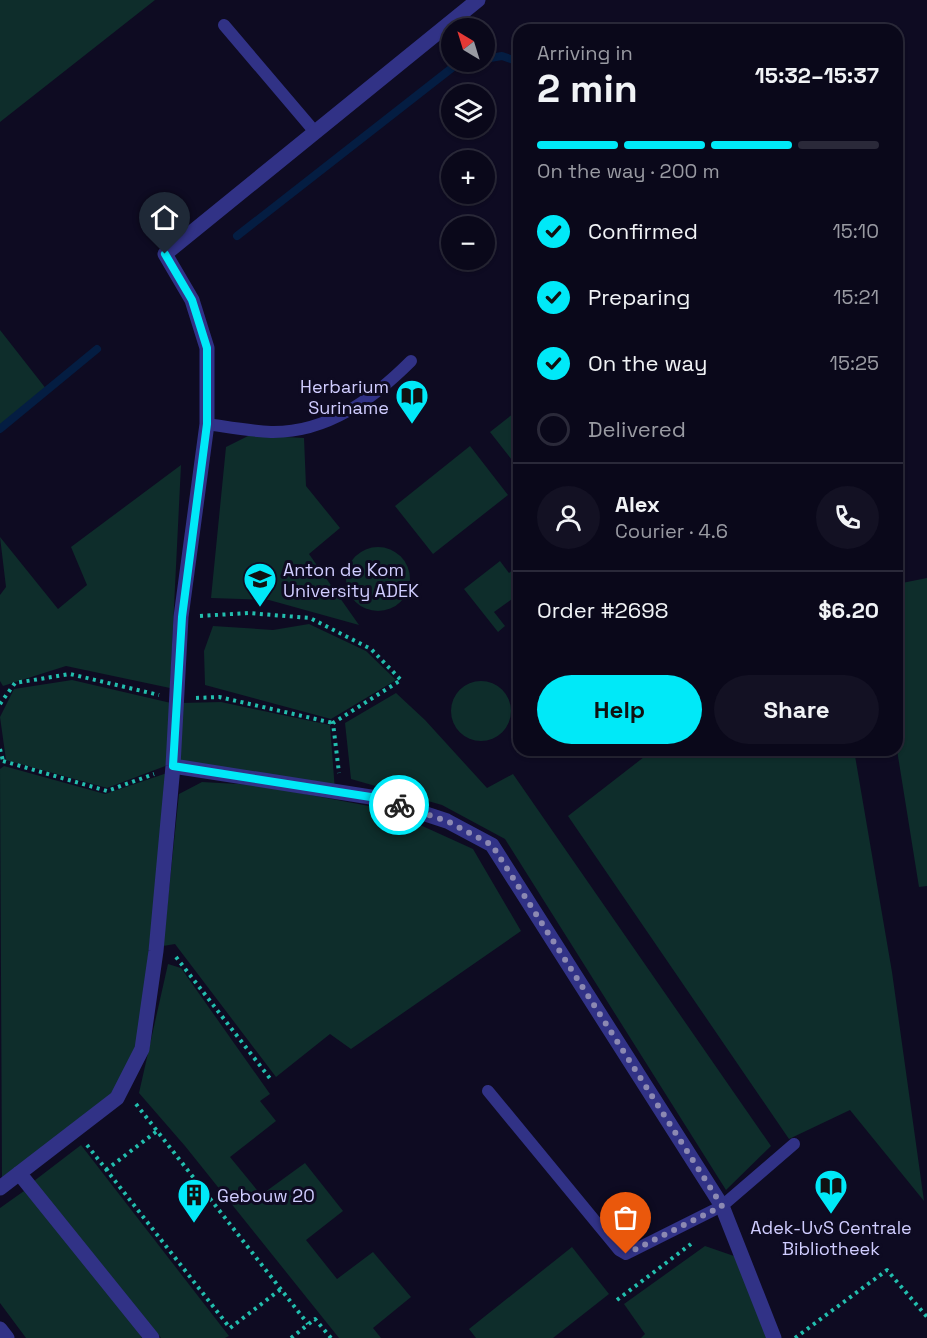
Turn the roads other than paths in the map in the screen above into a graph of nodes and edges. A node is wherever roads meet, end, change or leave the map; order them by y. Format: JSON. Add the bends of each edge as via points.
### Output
{"nodes":[{"id":1,"x":478,"y":0,"type":"edge"},
{"id":2,"x":224,"y":25,"type":"dead end"},
{"id":3,"x":315,"y":132,"type":"junction"},
{"id":4,"x":411,"y":361,"type":"dead end"},
{"id":5,"x":207,"y":424,"type":"junction"},
{"id":6,"x":173,"y":766,"type":"junction"},
{"id":7,"x":488,"y":1091,"type":"dead end"},
{"id":8,"x":794,"y":1144,"type":"dead end"},
{"id":9,"x":19,"y":1173,"type":"junction"},
{"id":10,"x":0,"y":1188,"type":"edge"},
{"id":11,"x":722,"y":1206,"type":"junction"},
{"id":12,"x":0,"y":1329,"type":"edge"},
{"id":13,"x":7,"y":1338,"type":"edge"},
{"id":14,"x":152,"y":1338,"type":"edge"},
{"id":15,"x":774,"y":1338,"type":"edge"}],
"edges":[{"from":1,"to":3,"type":"street"},
{"from":2,"to":3,"type":"lane"},
{"from":3,"to":5,"type":"street","via":[[165,254],[192,300],[207,348]]},
{"from":4,"to":5,"type":"lane","via":[[376,394],[320,425],[272,432]]},
{"from":5,"to":6,"type":"street","via":[[182,617]]},
{"from":6,"to":9,"type":"street","via":[[156,951],[142,1049],[117,1098]]},
{"from":6,"to":11,"type":"street","via":[[377,798],[447,821],[492,845]]},
{"from":7,"to":11,"type":"lane","via":[[622,1253],[634,1252]]},
{"from":8,"to":11,"type":"lane"},
{"from":9,"to":10,"type":"street"},
{"from":9,"to":14,"type":"street"},
{"from":11,"to":15,"type":"street"},
{"from":12,"to":13,"type":"street"}]}
